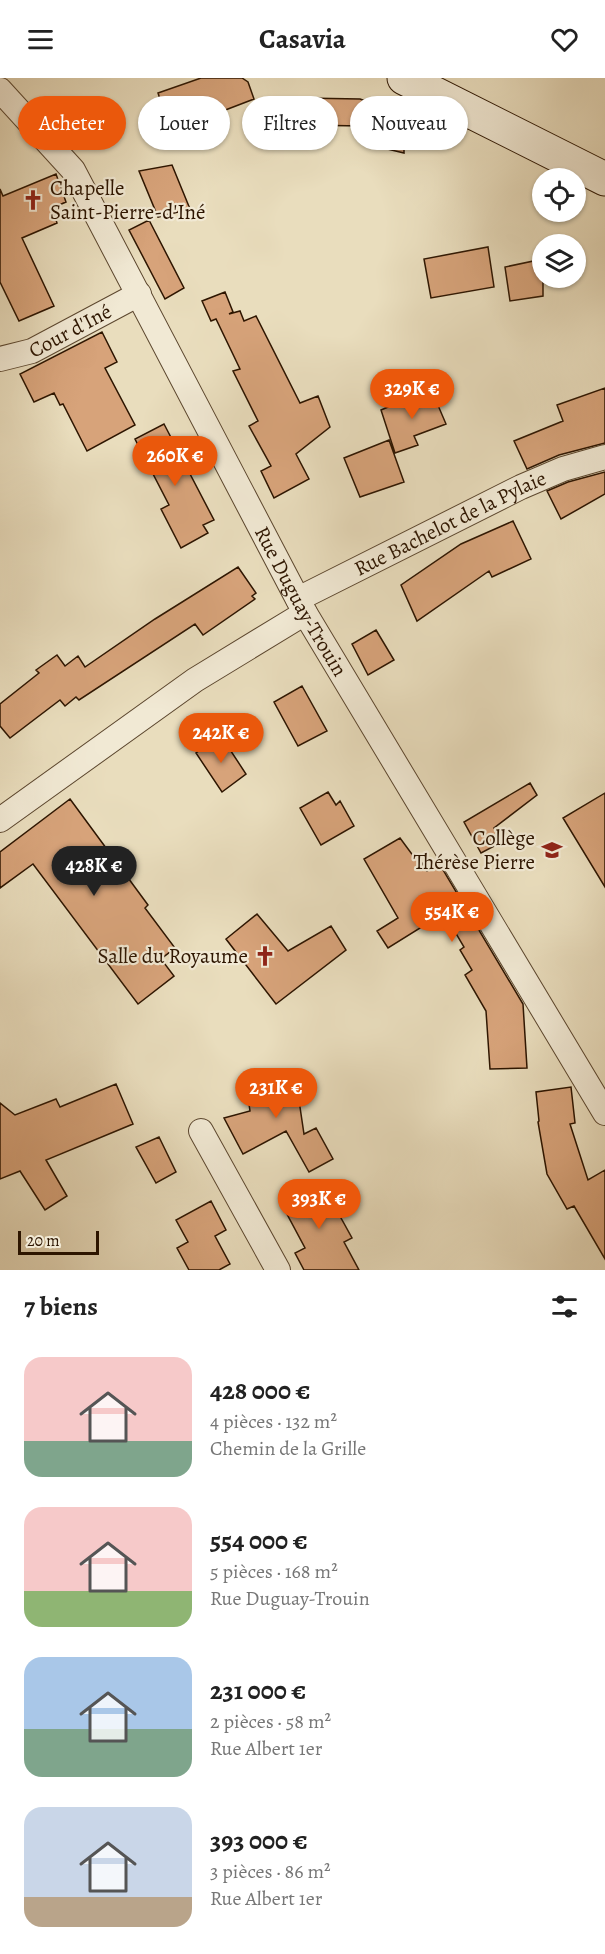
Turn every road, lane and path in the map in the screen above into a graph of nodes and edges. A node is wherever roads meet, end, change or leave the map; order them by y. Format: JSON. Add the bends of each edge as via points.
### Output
{"nodes":[{"id":1,"x":404,"y":78,"type":"edge"},
{"id":2,"x":0,"y":90,"type":"edge"},
{"id":3,"x":605,"y":178,"type":"edge"},
{"id":4,"x":139,"y":294,"type":"junction"},
{"id":5,"x":0,"y":359,"type":"edge"},
{"id":6,"x":605,"y":457,"type":"edge"},
{"id":7,"x":301,"y":606,"type":"junction"},
{"id":8,"x":0,"y":820,"type":"edge"},
{"id":9,"x":596,"y":1079,"type":"edge"},
{"id":10,"x":605,"y":1113,"type":"edge"},
{"id":11,"x":201,"y":1131,"type":"dead end"},
{"id":12,"x":278,"y":1270,"type":"edge"}],
"edges":[{"from":1,"to":3,"type":"street"},
{"from":2,"to":4,"type":"street","name":"Rue Duguay-Trouin","via":[[73,170]]},
{"from":4,"to":5,"type":"street","name":"Cour d'Iné","via":[[32,351]]},
{"from":4,"to":7,"type":"street","name":"Rue Duguay-Trouin"},
{"from":6,"to":7,"type":"street","name":"Rue Bachelot de la Pylaie","via":[[522,487]]},
{"from":7,"to":8,"type":"street","name":"Rue Bachelot de la Pylaie"},
{"from":7,"to":9,"type":"street","name":"Rue Duguay-Trouin"},
{"from":9,"to":10,"type":"street","name":"Rue Duguay-Trouin"},
{"from":11,"to":12,"type":"street"}]}
